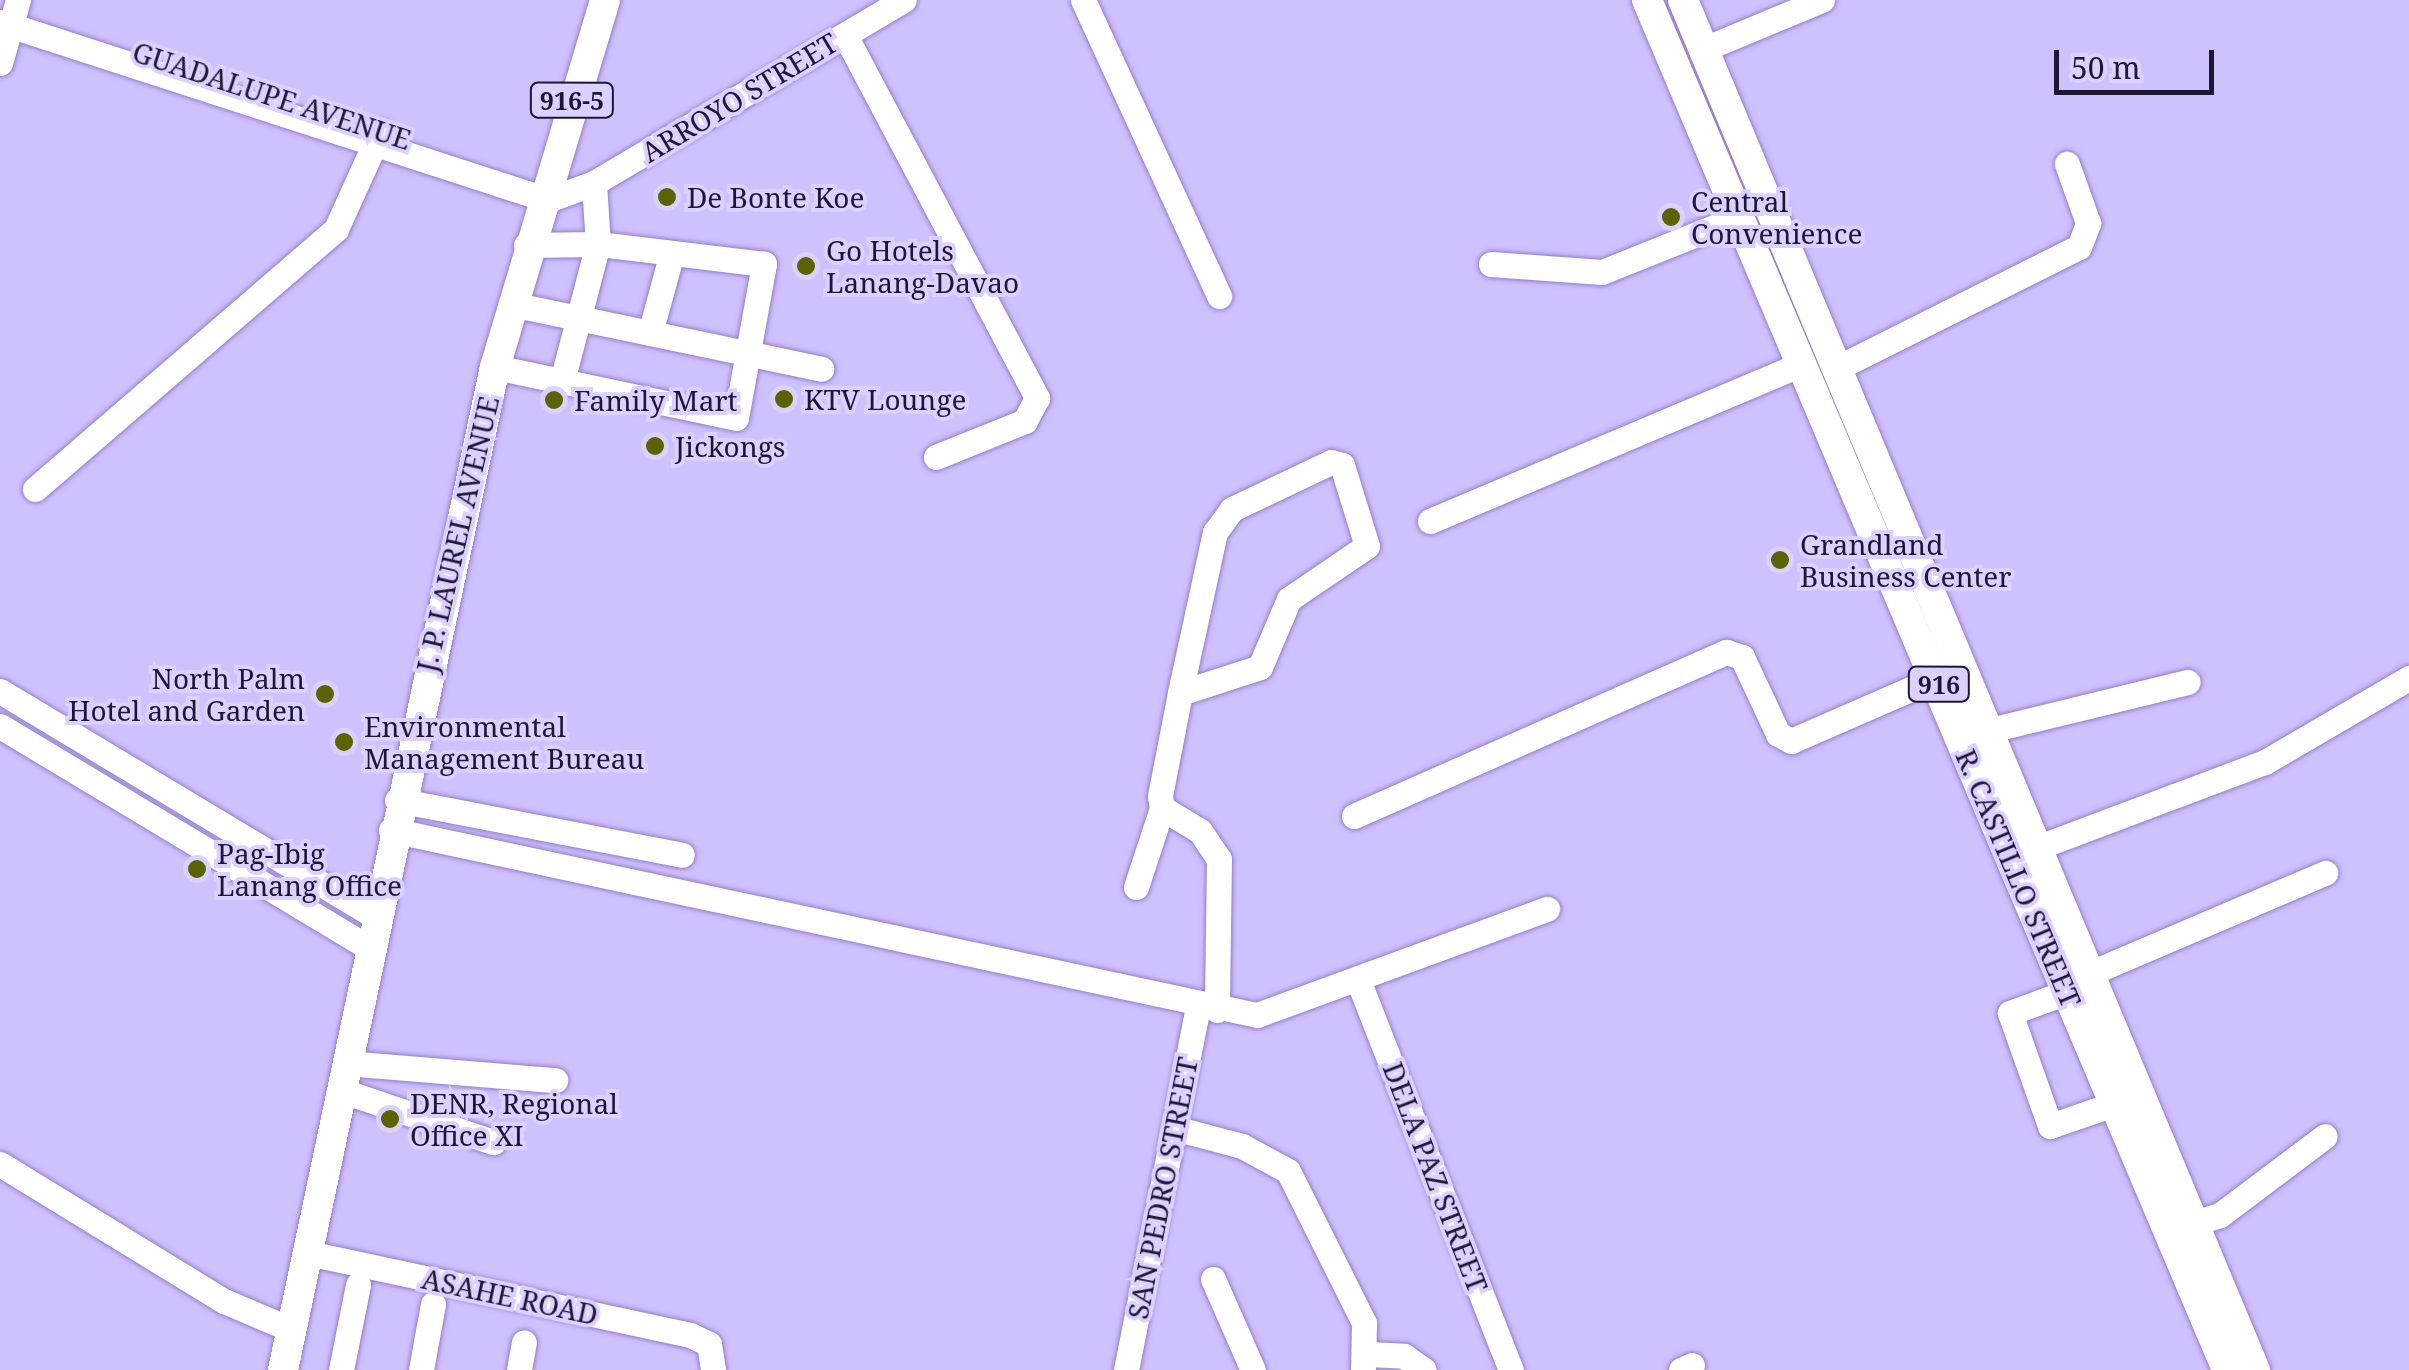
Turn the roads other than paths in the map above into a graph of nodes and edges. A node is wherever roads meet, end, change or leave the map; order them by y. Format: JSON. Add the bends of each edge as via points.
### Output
{"nodes":[{"id":1,"x":606,"y":0,"type":"edge"},
{"id":2,"x":904,"y":0,"type":"edge"},
{"id":3,"x":1082,"y":0,"type":"edge"},
{"id":4,"x":1648,"y":0,"type":"edge"},
{"id":5,"x":1683,"y":0,"type":"edge"},
{"id":6,"x":1822,"y":0,"type":"edge"},
{"id":7,"x":9,"y":13,"type":"edge"},
{"id":8,"x":845,"y":35,"type":"junction"},
{"id":9,"x":1704,"y":49,"type":"junction"},
{"id":10,"x":0,"y":63,"type":"edge"},
{"id":11,"x":377,"y":138,"type":"junction"},
{"id":12,"x":1750,"y":159,"type":"junction"},
{"id":13,"x":2067,"y":164,"type":"dead end"},
{"id":14,"x":1721,"y":173,"type":"junction"},
{"id":15,"x":562,"y":190,"type":"junction"},
{"id":16,"x":1739,"y":217,"type":"junction"},
{"id":17,"x":598,"y":244,"type":"junction"},
{"id":18,"x":526,"y":245,"type":"junction"},
{"id":19,"x":670,"y":256,"type":"junction"},
{"id":20,"x":1491,"y":264,"type":"dead end"},
{"id":21,"x":1219,"y":296,"type":"dead end"},
{"id":22,"x":511,"y":304,"type":"junction"},
{"id":23,"x":575,"y":318,"type":"junction"},
{"id":24,"x":650,"y":334,"type":"junction"},
{"id":25,"x":750,"y":354,"type":"junction"},
{"id":26,"x":1799,"y":364,"type":"junction"},
{"id":27,"x":1839,"y":367,"type":"junction"},
{"id":28,"x":495,"y":368,"type":"junction"},
{"id":29,"x":821,"y":370,"type":"dead end"},
{"id":30,"x":562,"y":381,"type":"junction"},
{"id":31,"x":936,"y":457,"type":"dead end"},
{"id":32,"x":35,"y":489,"type":"dead end"},
{"id":33,"x":1430,"y":521,"type":"dead end"},
{"id":34,"x":1948,"y":673,"type":"junction"},
{"id":35,"x":2409,"y":678,"type":"edge"},
{"id":36,"x":2188,"y":682,"type":"dead end"},
{"id":37,"x":0,"y":691,"type":"edge"},
{"id":38,"x":1180,"y":694,"type":"junction"},
{"id":39,"x":0,"y":726,"type":"edge"},
{"id":40,"x":1974,"y":735,"type":"junction"},
{"id":41,"x":101,"y":752,"type":"junction"},
{"id":42,"x":86,"y":777,"type":"junction"},
{"id":43,"x":1162,"y":808,"type":"junction"},
{"id":44,"x":394,"y":815,"type":"junction"},
{"id":45,"x":1354,"y":816,"type":"dead end"},
{"id":46,"x":2024,"y":853,"type":"junction"},
{"id":47,"x":682,"y":855,"type":"dead end"},
{"id":48,"x":2325,"y":872,"type":"dead end"},
{"id":49,"x":1136,"y":887,"type":"dead end"},
{"id":50,"x":1547,"y":909,"type":"dead end"},
{"id":51,"x":375,"y":916,"type":"junction"},
{"id":52,"x":368,"y":946,"type":"junction"},
{"id":53,"x":2078,"y":983,"type":"junction"},
{"id":54,"x":1360,"y":984,"type":"junction"},
{"id":55,"x":1207,"y":1008,"type":"junction"},
{"id":56,"x":343,"y":1077,"type":"junction"},
{"id":57,"x":555,"y":1080,"type":"dead end"},
{"id":58,"x":2111,"y":1105,"type":"junction"},
{"id":59,"x":1174,"y":1128,"type":"junction"},
{"id":60,"x":2325,"y":1136,"type":"dead end"},
{"id":61,"x":493,"y":1142,"type":"dead end"},
{"id":62,"x":0,"y":1164,"type":"edge"},
{"id":63,"x":2181,"y":1227,"type":"junction"},
{"id":64,"x":308,"y":1254,"type":"junction"},
{"id":65,"x":1213,"y":1279,"type":"dead end"},
{"id":66,"x":358,"y":1285,"type":"dead end"},
{"id":67,"x":433,"y":1304,"type":"dead end"},
{"id":68,"x":292,"y":1330,"type":"junction"},
{"id":69,"x":524,"y":1342,"type":"dead end"},
{"id":70,"x":711,"y":1357,"type":"edge"},
{"id":71,"x":1366,"y":1362,"type":"edge"},
{"id":72,"x":284,"y":1370,"type":"edge"},
{"id":73,"x":341,"y":1370,"type":"edge"},
{"id":74,"x":421,"y":1370,"type":"edge"},
{"id":75,"x":519,"y":1370,"type":"edge"},
{"id":76,"x":1126,"y":1370,"type":"edge"},
{"id":77,"x":1253,"y":1370,"type":"edge"},
{"id":78,"x":1424,"y":1370,"type":"edge"},
{"id":79,"x":1511,"y":1370,"type":"edge"},
{"id":80,"x":2228,"y":1370,"type":"edge"},
{"id":81,"x":2255,"y":1370,"type":"edge"}],
"edges":[{"from":1,"to":15,"type":"main road","name":"J. P. LAUREL AVENUE","number":"916-5"},
{"from":2,"to":8,"type":"street","name":"ARROYO STREET"},
{"from":3,"to":21,"type":"street"},
{"from":4,"to":14,"type":"main road","name":"R. CASTILLO STREET","number":"916"},
{"from":5,"to":9,"type":"main road","name":"R. CASTILLO STREET","number":"916"},
{"from":6,"to":9,"type":"street"},
{"from":7,"to":10,"type":"street"},
{"from":7,"to":11,"type":"street","name":"GUADALUPE AVENUE"},
{"from":8,"to":15,"type":"street","name":"ARROYO STREET"},
{"from":8,"to":31,"type":"street","via":[[1037,398],[1026,421]]},
{"from":9,"to":12,"type":"main road","name":"R. CASTILLO STREET","number":"916"},
{"from":11,"to":15,"type":"street","name":"GUADALUPE AVENUE"},
{"from":11,"to":32,"type":"street","via":[[336,229]]},
{"from":12,"to":14,"type":"main road"},
{"from":12,"to":27,"type":"main road","name":"R. CASTILLO STREET","number":"916"},
{"from":13,"to":27,"type":"street","via":[[2088,223],[2079,248]]},
{"from":14,"to":16,"type":"main road","name":"R. CASTILLO STREET","number":"916"},
{"from":15,"to":17,"type":"street"},
{"from":15,"to":18,"type":"main road","name":"J. P. LAUREL AVENUE","number":"916-5"},
{"from":16,"to":20,"type":"street","via":[[1602,272]]},
{"from":16,"to":26,"type":"main road","name":"R. CASTILLO STREET","number":"916"},
{"from":17,"to":18,"type":"street"},
{"from":17,"to":19,"type":"street"},
{"from":17,"to":23,"type":"street"},
{"from":18,"to":22,"type":"main road","name":"J. P. LAUREL AVENUE","number":"916-5"},
{"from":19,"to":24,"type":"street"},
{"from":19,"to":25,"type":"street","via":[[764,264]]},
{"from":22,"to":23,"type":"street"},
{"from":22,"to":28,"type":"main road","name":"J. P. LAUREL AVENUE","number":"916-5"},
{"from":23,"to":24,"type":"street"},
{"from":23,"to":30,"type":"street"},
{"from":24,"to":25,"type":"street"},
{"from":25,"to":29,"type":"street"},
{"from":25,"to":30,"type":"street","via":[[736,418]]},
{"from":26,"to":33,"type":"street"},
{"from":26,"to":34,"type":"main road","name":"R. CASTILLO STREET","number":"916"},
{"from":27,"to":34,"type":"main road","name":"R. CASTILLO STREET","number":"916"},
{"from":28,"to":30,"type":"street"},
{"from":28,"to":44,"type":"main road","name":"J. P. LAUREL AVENUE","number":"916-5"},
{"from":34,"to":40,"type":"main road","name":"R. CASTILLO STREET","number":"916"},
{"from":34,"to":45,"type":"street","via":[[1791,741],[1778,734],[1742,657],[1726,652]]},
{"from":35,"to":46,"type":"street","via":[[2265,762]]},
{"from":36,"to":40,"type":"street"},
{"from":37,"to":41,"type":"street"},
{"from":38,"to":38,"type":"street","via":[[1223,516],[1331,462],[1342,465],[1367,546],[1289,599],[1260,668]]},
{"from":38,"to":43,"type":"street"},
{"from":39,"to":42,"type":"street"},
{"from":40,"to":46,"type":"main road","name":"R. CASTILLO STREET","number":"916"},
{"from":41,"to":42,"type":"street"},
{"from":41,"to":51,"type":"street"},
{"from":42,"to":52,"type":"street"},
{"from":43,"to":49,"type":"street"},
{"from":43,"to":55,"type":"street","name":"SAN PEDRO STREET","via":[[1200,831],[1219,859]]},
{"from":44,"to":47,"type":"street"},
{"from":44,"to":51,"type":"main road","name":"J. P. LAUREL AVENUE","number":"916-5"},
{"from":44,"to":55,"type":"street"},
{"from":46,"to":53,"type":"main road","name":"R. CASTILLO STREET","number":"916"},
{"from":48,"to":53,"type":"street"},
{"from":50,"to":54,"type":"street"},
{"from":51,"to":52,"type":"main road","name":"J. P. LAUREL AVENUE","number":"916-5"},
{"from":52,"to":56,"type":"main road","name":"J. P. LAUREL AVENUE","number":"916-5"},
{"from":53,"to":58,"type":"main road","name":"R. CASTILLO STREET","number":"916"},
{"from":53,"to":58,"type":"street","via":[[2010,1014],[2050,1126]]},
{"from":53,"to":63,"type":"main road","name":"R. CASTILLO STREET","number":"916"},
{"from":54,"to":55,"type":"street","via":[[1270,1016]]},
{"from":54,"to":79,"type":"street","name":"DELA PAZ STREET"},
{"from":55,"to":59,"type":"street","name":"SAN PEDRO STREET"},
{"from":56,"to":57,"type":"street"},
{"from":56,"to":61,"type":"street"},
{"from":56,"to":64,"type":"main road","name":"J. P. LAUREL AVENUE","number":"916-5"},
{"from":58,"to":63,"type":"main road","name":"R. CASTILLO STREET","number":"916"},
{"from":59,"to":71,"type":"street","via":[[1242,1146],[1288,1170],[1364,1323]]},
{"from":59,"to":76,"type":"street","name":"SAN PEDRO STREET"},
{"from":60,"to":63,"type":"street","via":[[2220,1214]]},
{"from":62,"to":68,"type":"street","via":[[224,1301]]},
{"from":63,"to":80,"type":"main road","name":"R. CASTILLO STREET","number":"916"},
{"from":63,"to":81,"type":"main road","name":"R. CASTILLO STREET","number":"916"},
{"from":64,"to":68,"type":"main road","name":"J. P. LAUREL AVENUE","number":"916-5"},
{"from":64,"to":70,"type":"street","name":"ASAHE ROAD"},
{"from":65,"to":77,"type":"street"},
{"from":66,"to":73,"type":"street"},
{"from":67,"to":74,"type":"street"},
{"from":68,"to":72,"type":"main road","name":"J. P. LAUREL AVENUE","number":"916-5"},
{"from":69,"to":75,"type":"street"},
{"from":71,"to":78,"type":"street","via":[[1404,1356]]}]}
